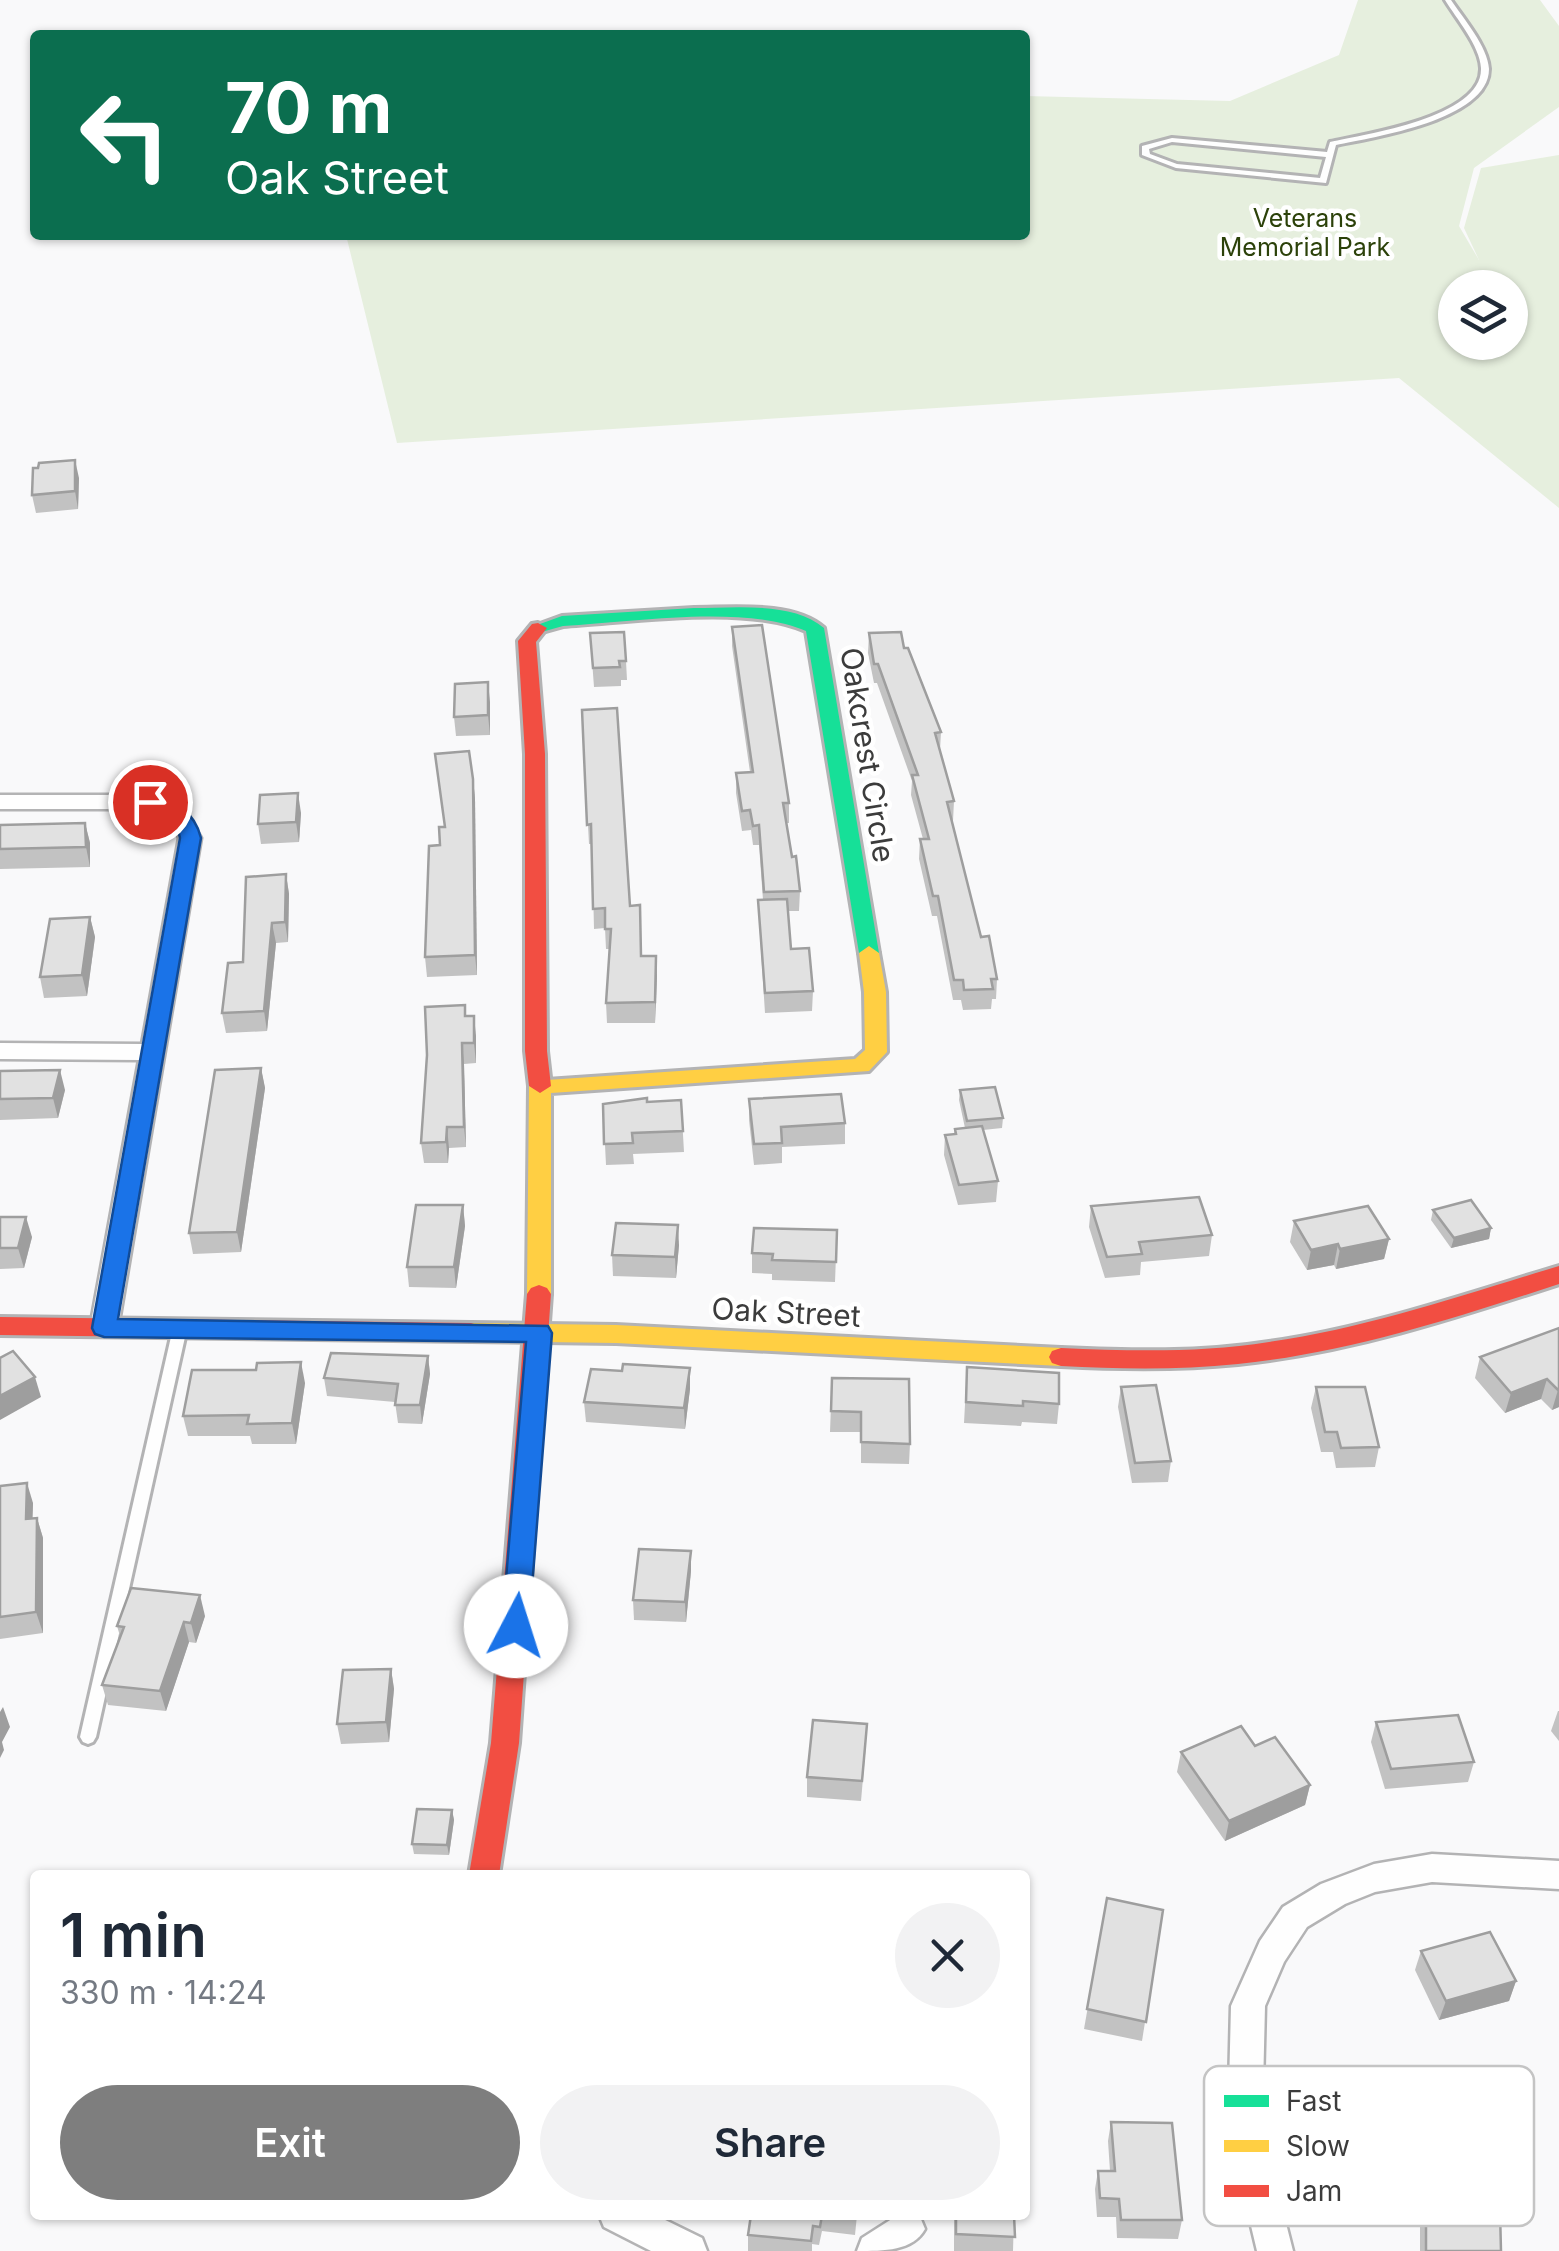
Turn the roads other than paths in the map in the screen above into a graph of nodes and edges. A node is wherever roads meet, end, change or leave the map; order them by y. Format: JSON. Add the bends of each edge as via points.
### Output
{"nodes":[{"id":1,"x":1448,"y":0,"type":"edge"},
{"id":2,"x":1330,"y":156,"type":"junction"},
{"id":3,"x":0,"y":802,"type":"edge"},
{"id":4,"x":0,"y":1051,"type":"edge"},
{"id":5,"x":154,"y":1052,"type":"junction"},
{"id":6,"x":540,"y":1086,"type":"junction"},
{"id":7,"x":1559,"y":1275,"type":"edge"},
{"id":8,"x":0,"y":1326,"type":"edge"},
{"id":9,"x":104,"y":1328,"type":"junction"},
{"id":10,"x":180,"y":1328,"type":"junction"},
{"id":11,"x":540,"y":1333,"type":"junction"},
{"id":12,"x":88,"y":1737,"type":"dead end"},
{"id":13,"x":485,"y":1870,"type":"edge"},
{"id":14,"x":1559,"y":1875,"type":"edge"},
{"id":15,"x":1247,"y":2066,"type":"edge"},
{"id":16,"x":628,"y":2220,"type":"edge"},
{"id":17,"x":1270,"y":2226,"type":"edge"},
{"id":18,"x":908,"y":2229,"type":"dead end"},
{"id":19,"x":689,"y":2251,"type":"edge"},
{"id":20,"x":874,"y":2251,"type":"edge"},
{"id":21,"x":1276,"y":2251,"type":"edge"}],
"edges":[{"from":1,"to":2,"type":"lane","via":[[1485,66],[1483,86],[1433,118],[1333,144]]},
{"from":2,"to":2,"type":"lane","via":[[1172,140],[1144,148],[1158,162],[1176,166],[1323,181]]},
{"from":3,"to":5,"type":"street","via":[[150,802],[187,822],[188,861]]},
{"from":4,"to":5,"type":"street"},
{"from":5,"to":9,"type":"street"},
{"from":6,"to":6,"type":"street","name":"Oakcrest Circle","via":[[527,641],[538,628],[587,618],[757,613],[803,620],[818,637],[875,992],[876,1052],[861,1066],[836,1070]]},
{"from":6,"to":11,"type":"street","name":"Oakcrest Circle"},
{"from":7,"to":11,"type":"street","name":"Oak Street","via":[[1467,1306],[1297,1347],[1219,1358]]},
{"from":8,"to":9,"type":"street","name":"Oak Street"},
{"from":9,"to":10,"type":"street","name":"Oak Street"},
{"from":10,"to":11,"type":"street","name":"Oak Street"},
{"from":10,"to":12,"type":"lane"},
{"from":11,"to":13,"type":"street","name":"Oakcrest Circle","via":[[505,1743]]},
{"from":14,"to":15,"type":"street","via":[[1432,1868],[1374,1878],[1333,1894],[1296,1917],[1272,1952],[1248,2006]]},
{"from":16,"to":19,"type":"street"},
{"from":17,"to":21,"type":"street"},
{"from":18,"to":20,"type":"street"}]}
